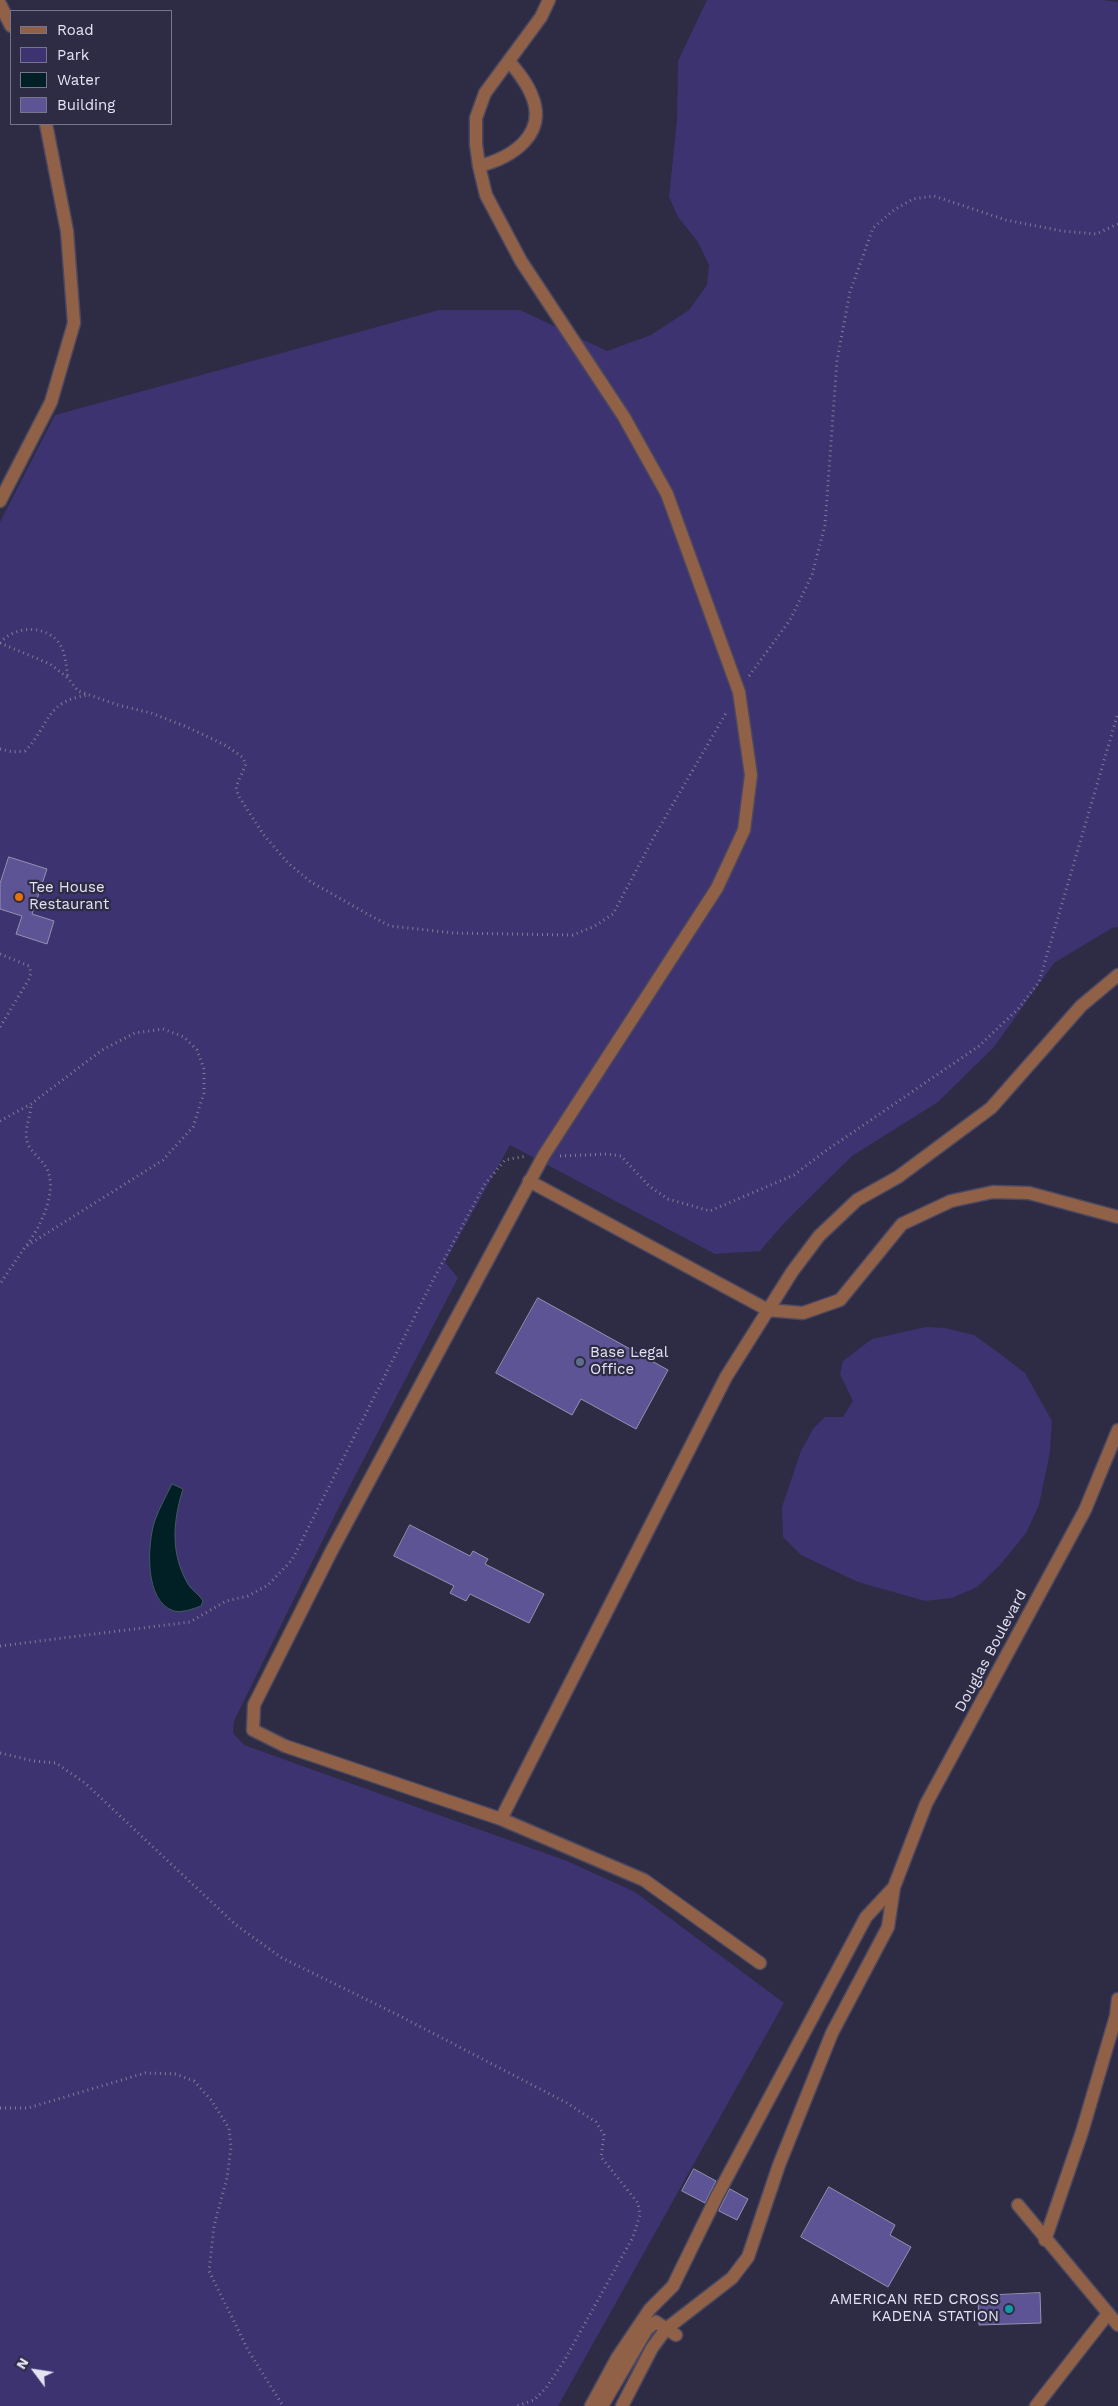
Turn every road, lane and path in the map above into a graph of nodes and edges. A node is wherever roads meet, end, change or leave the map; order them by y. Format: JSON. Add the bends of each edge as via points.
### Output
{"nodes":[{"id":1,"x":549,"y":0,"type":"edge"},
{"id":2,"x":0,"y":4,"type":"edge"},
{"id":3,"x":10,"y":24,"type":"edge"},
{"id":4,"x":509,"y":61,"type":"junction"},
{"id":5,"x":46,"y":125,"type":"edge"},
{"id":6,"x":479,"y":166,"type":"junction"},
{"id":7,"x":1118,"y":224,"type":"edge"},
{"id":8,"x":0,"y":502,"type":"edge"},
{"id":9,"x":0,"y":643,"type":"edge"},
{"id":10,"x":68,"y":678,"type":"junction"},
{"id":11,"x":739,"y":692,"type":"junction"},
{"id":12,"x":89,"y":695,"type":"junction"},
{"id":13,"x":1118,"y":713,"type":"edge"},
{"id":14,"x":0,"y":749,"type":"edge"},
{"id":15,"x":0,"y":954,"type":"edge"},
{"id":16,"x":1118,"y":975,"type":"edge"},
{"id":17,"x":0,"y":1026,"type":"edge"},
{"id":18,"x":31,"y":1104,"type":"junction"},
{"id":19,"x":0,"y":1121,"type":"edge"},
{"id":20,"x":544,"y":1155,"type":"junction"},
{"id":21,"x":529,"y":1181,"type":"junction"},
{"id":22,"x":1118,"y":1217,"type":"edge"},
{"id":23,"x":25,"y":1247,"type":"junction"},
{"id":24,"x":0,"y":1284,"type":"edge"},
{"id":25,"x":768,"y":1310,"type":"junction"},
{"id":26,"x":1118,"y":1430,"type":"edge"},
{"id":27,"x":0,"y":1646,"type":"edge"},
{"id":28,"x":0,"y":1753,"type":"edge"},
{"id":29,"x":501,"y":1819,"type":"junction"},
{"id":30,"x":894,"y":1887,"type":"junction"},
{"id":31,"x":760,"y":1963,"type":"dead end"},
{"id":32,"x":1118,"y":1999,"type":"edge"},
{"id":33,"x":0,"y":2108,"type":"edge"},
{"id":34,"x":1018,"y":2206,"type":"dead end"},
{"id":35,"x":1045,"y":2240,"type":"junction"},
{"id":36,"x":1107,"y":2314,"type":"junction"},
{"id":37,"x":1118,"y":2325,"type":"edge"},
{"id":38,"x":671,"y":2332,"type":"junction"},
{"id":39,"x":618,"y":2368,"type":"junction"},
{"id":40,"x":638,"y":2377,"type":"junction"},
{"id":41,"x":649,"y":2383,"type":"dead end"},
{"id":42,"x":282,"y":2406,"type":"edge"},
{"id":43,"x":517,"y":2406,"type":"edge"},
{"id":44,"x":591,"y":2406,"type":"edge"},
{"id":45,"x":602,"y":2406,"type":"edge"},
{"id":46,"x":622,"y":2406,"type":"edge"},
{"id":47,"x":1036,"y":2406,"type":"edge"}],
"edges":[{"from":1,"to":4,"type":"street","via":[[541,18]]},
{"from":2,"to":3,"type":"street"},
{"from":4,"to":6,"type":"street","via":[[485,93],[476,118]]},
{"from":4,"to":6,"type":"street","via":[[526,82],[533,98],[536,111],[532,128],[525,143],[512,154]]},
{"from":5,"to":8,"type":"street","via":[[67,231],[74,323],[50,402]]},
{"from":6,"to":11,"type":"street","via":[[486,195],[520,261],[624,417],[667,494]]},
{"from":7,"to":11,"type":"path","via":[[1096,234],[1062,231],[1006,220],[934,196],[913,199],[894,210],[874,228],[850,292],[837,360],[825,525],[812,575],[790,620]]},
{"from":9,"to":10,"type":"path","via":[[50,664]]},
{"from":9,"to":10,"type":"path","via":[[17,631],[38,630],[54,637],[64,654]]},
{"from":10,"to":12,"type":"path","via":[[78,690]]},
{"from":11,"to":12,"type":"path","via":[[613,914],[573,935],[454,933],[390,926],[311,882],[263,834],[238,795],[236,787],[246,764],[242,757],[188,727]]},
{"from":11,"to":20,"type":"street","via":[[751,775],[744,830],[717,888]]},
{"from":12,"to":14,"type":"path","via":[[59,704],[25,750]]},
{"from":13,"to":20,"type":"path","via":[[1039,982],[1018,1010],[979,1046],[794,1175],[710,1211],[668,1199],[649,1186],[621,1156]]},
{"from":15,"to":17,"type":"path","via":[[29,966],[31,972]]},
{"from":16,"to":25,"type":"street","via":[[1081,1006],[991,1108],[898,1177],[857,1200],[819,1236]]},
{"from":18,"to":19,"type":"path"},
{"from":18,"to":23,"type":"path","via":[[27,1142],[48,1170],[50,1188],[38,1229]]},
{"from":18,"to":23,"type":"path","via":[[102,1050],[135,1034],[163,1029],[184,1037],[196,1050],[204,1069],[204,1093],[193,1127],[163,1160]]},
{"from":20,"to":21,"type":"street"},
{"from":20,"to":27,"type":"path","via":[[505,1160],[484,1184],[292,1560],[268,1585],[248,1596],[226,1601],[190,1622]]},
{"from":21,"to":25,"type":"street"},
{"from":21,"to":29,"type":"street","via":[[331,1552],[254,1705],[253,1730],[285,1746]]},
{"from":22,"to":25,"type":"street","via":[[1029,1193],[993,1192],[951,1201],[902,1224],[840,1300],[803,1313]]},
{"from":23,"to":24,"type":"path"},
{"from":25,"to":29,"type":"street","via":[[726,1377]]},
{"from":26,"to":30,"type":"street","name":"Douglas Boulevard","via":[[1085,1510],[926,1804]]},
{"from":28,"to":43,"type":"path","via":[[56,1763],[84,1783],[236,1926],[282,1958],[567,2103],[596,2122],[604,2135],[601,2157],[638,2203],[640,2216],[633,2237],[564,2361],[534,2400]]},
{"from":29,"to":31,"type":"street","via":[[644,1880]]},
{"from":30,"to":38,"type":"street","via":[[888,1927],[832,2033],[779,2165],[748,2257],[732,2278]]},
{"from":30,"to":39,"type":"street","via":[[866,1917],[734,2163],[673,2286],[650,2309]]},
{"from":32,"to":35,"type":"street","via":[[1116,2016],[1082,2132]]},
{"from":33,"to":42,"type":"path","via":[[28,2108],[145,2073],[175,2074],[194,2081],[206,2093],[229,2128],[231,2147],[227,2178],[214,2226],[209,2271],[248,2350]]},
{"from":34,"to":35,"type":"street"},
{"from":35,"to":36,"type":"street"},
{"from":36,"to":37,"type":"street"},
{"from":36,"to":47,"type":"street"},
{"from":38,"to":39,"type":"street","via":[[656,2322],[647,2328]]},
{"from":38,"to":40,"type":"street","via":[[652,2348]]},
{"from":39,"to":40,"type":"street"},
{"from":39,"to":44,"type":"street"},
{"from":39,"to":45,"type":"street"},
{"from":40,"to":41,"type":"street"},
{"from":40,"to":46,"type":"street"}]}
